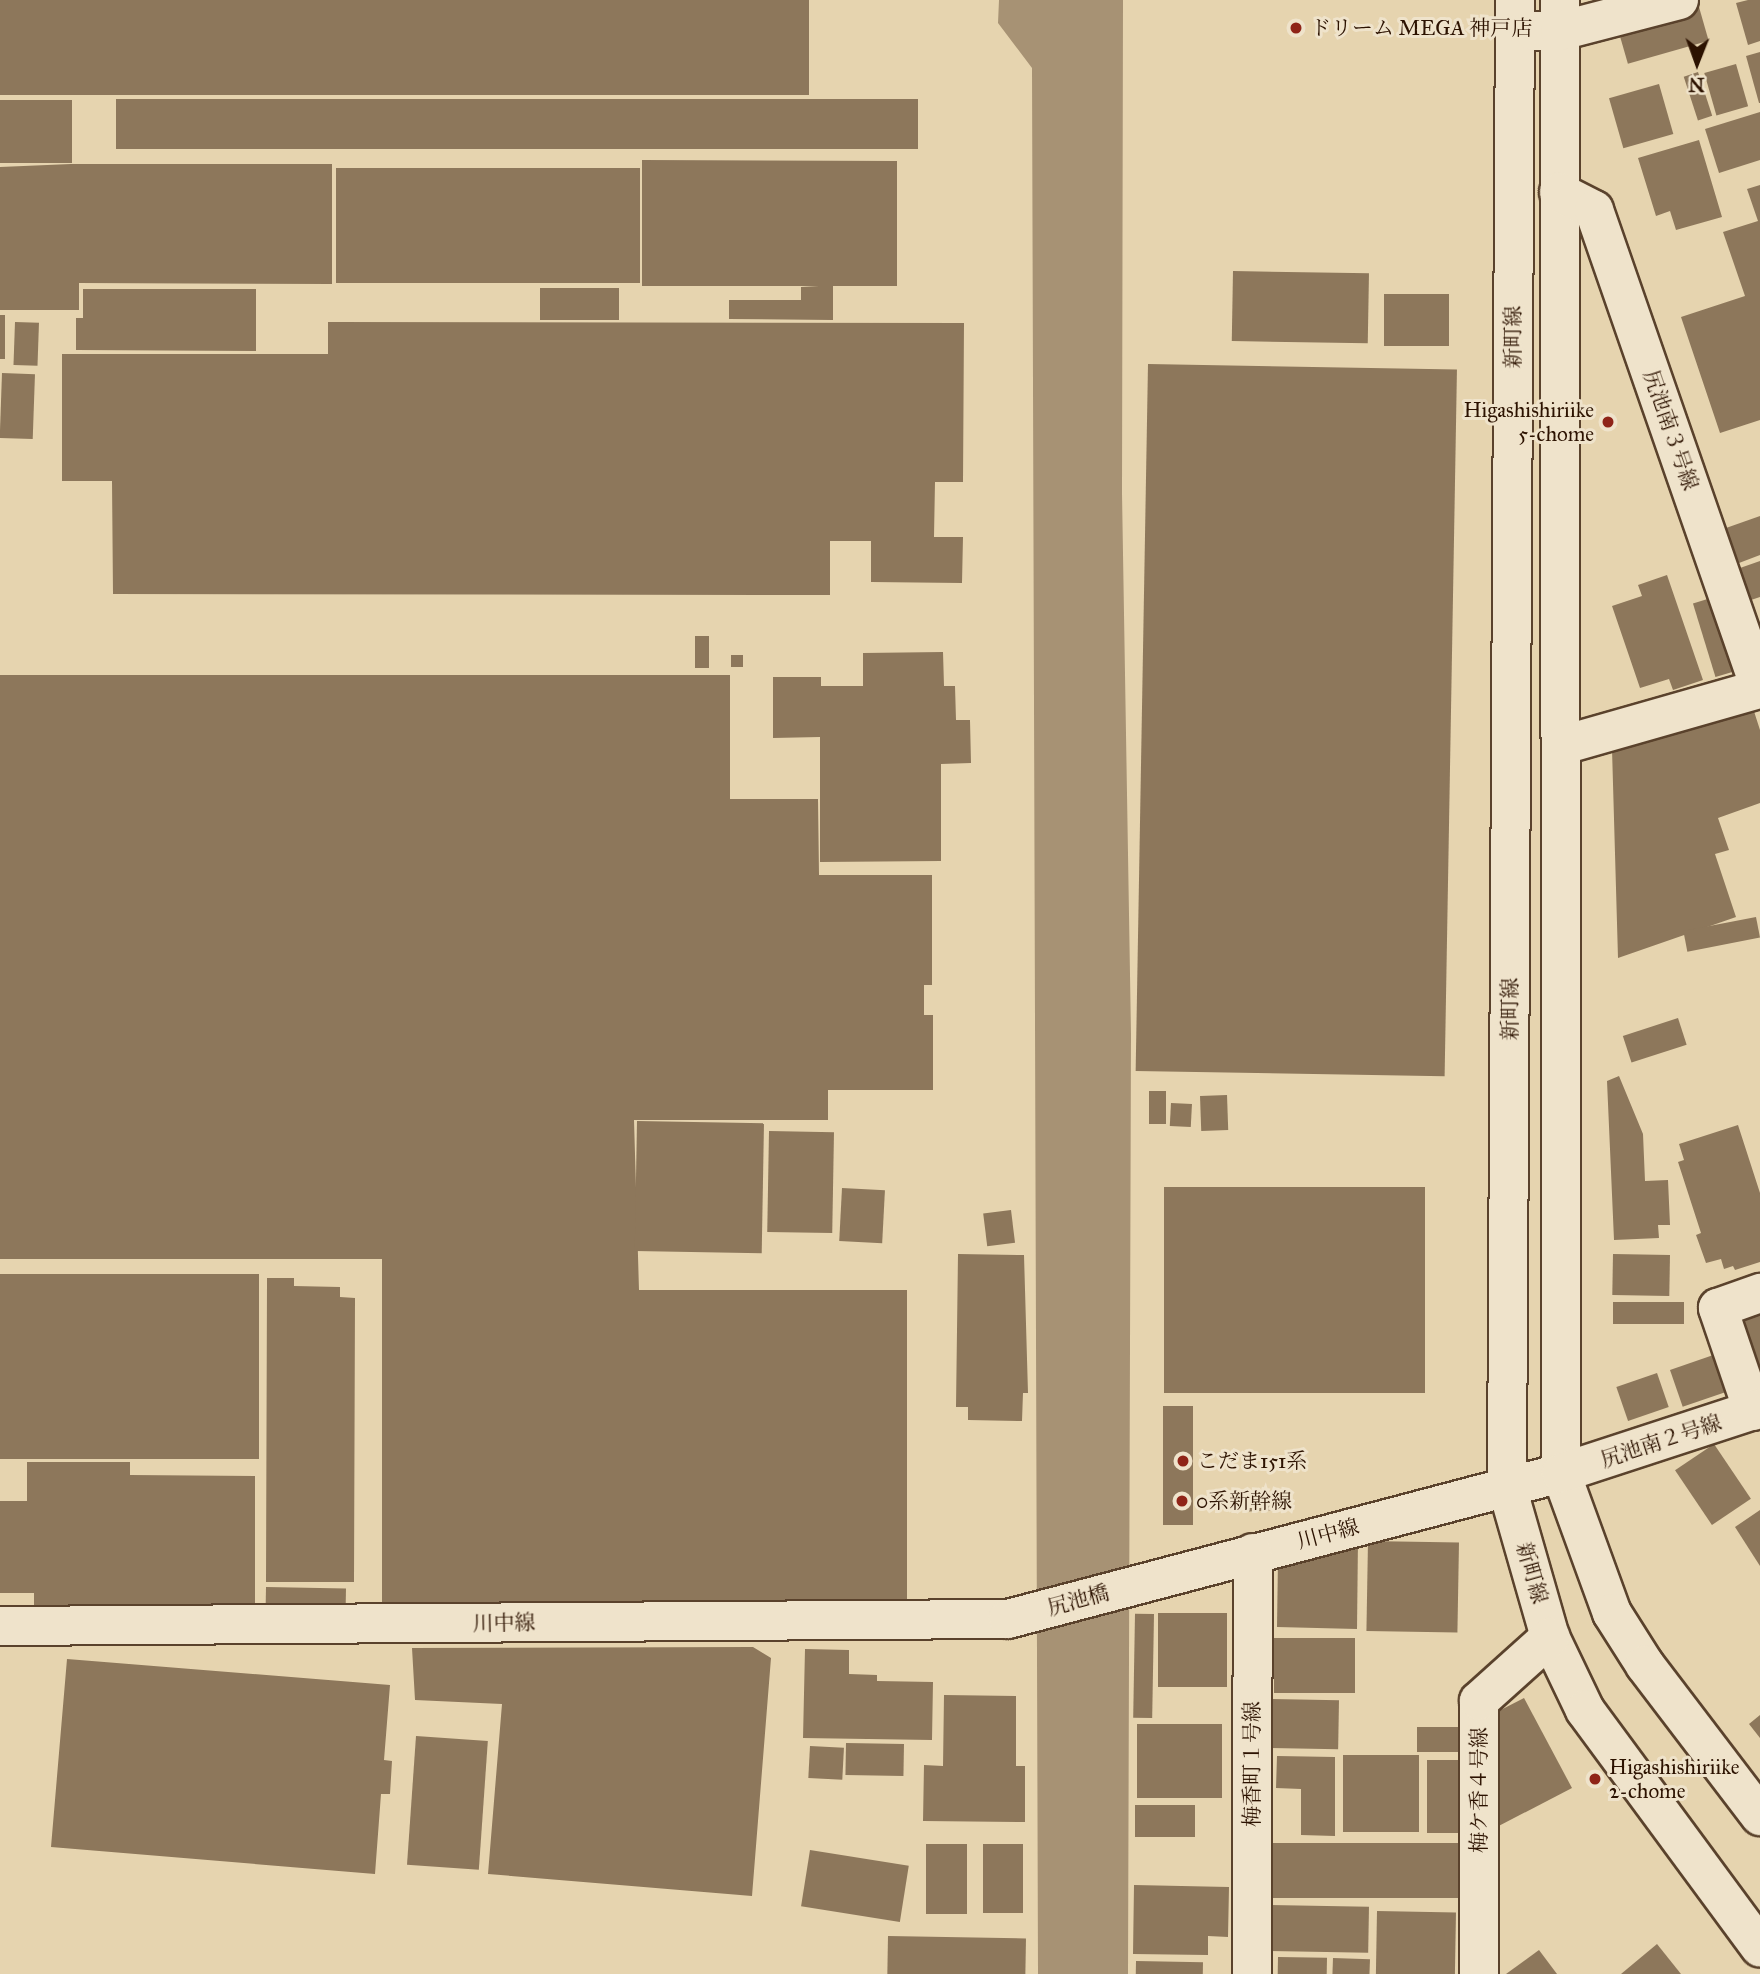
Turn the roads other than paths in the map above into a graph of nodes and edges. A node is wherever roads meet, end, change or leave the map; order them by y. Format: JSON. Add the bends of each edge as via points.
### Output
{"nodes":[{"id":1,"x":1679,"y":0,"type":"edge"},
{"id":2,"x":1515,"y":15,"type":"edge"},
{"id":3,"x":1560,"y":15,"type":"edge"},
{"id":4,"x":1559,"y":192,"type":"junction"},
{"id":5,"x":1760,"y":688,"type":"edge"},
{"id":6,"x":1563,"y":745,"type":"junction"},
{"id":7,"x":1760,"y":1293,"type":"edge"},
{"id":8,"x":1757,"y":1410,"type":"edge"},
{"id":9,"x":1561,"y":1473,"type":"junction"},
{"id":10,"x":1507,"y":1487,"type":"junction"},
{"id":11,"x":1253,"y":1553,"type":"junction"},
{"id":12,"x":1148,"y":1581,"type":"joint"},
{"id":13,"x":1008,"y":1619,"type":"joint"},
{"id":14,"x":0,"y":1626,"type":"edge"},
{"id":15,"x":1550,"y":1637,"type":"junction"},
{"id":16,"x":1760,"y":1816,"type":"edge"},
{"id":17,"x":1760,"y":1947,"type":"edge"},
{"id":18,"x":1252,"y":1974,"type":"edge"},
{"id":19,"x":1479,"y":1974,"type":"edge"}],
"edges":[{"from":1,"to":3,"type":"street"},
{"from":2,"to":3,"type":"street"},
{"from":2,"to":10,"type":"street","name":"新町線"},
{"from":3,"to":4,"type":"street"},
{"from":4,"to":5,"type":"street","name":"尻池南３号線","via":[[1594,210]]},
{"from":4,"to":6,"type":"street"},
{"from":5,"to":6,"type":"street"},
{"from":6,"to":9,"type":"street"},
{"from":7,"to":8,"type":"street","via":[[1718,1308]]},
{"from":8,"to":9,"type":"street","name":"尻池南２号線"},
{"from":9,"to":10,"type":"street","name":"尻池南２号線"},
{"from":9,"to":16,"type":"street","via":[[1612,1613],[1645,1665]]},
{"from":10,"to":11,"type":"street","name":"川中線"},
{"from":10,"to":15,"type":"street","name":"新町線"},
{"from":11,"to":12,"type":"street","name":"川中線"},
{"from":11,"to":18,"type":"street","name":"梅香町１号線"},
{"from":12,"to":13,"type":"street","name":"尻池橋"},
{"from":13,"to":14,"type":"street","name":"川中線"},
{"from":15,"to":17,"type":"street","name":"新町線","via":[[1585,1710]]},
{"from":15,"to":19,"type":"street","name":"梅ケ香４号線","via":[[1479,1701]]}]}
